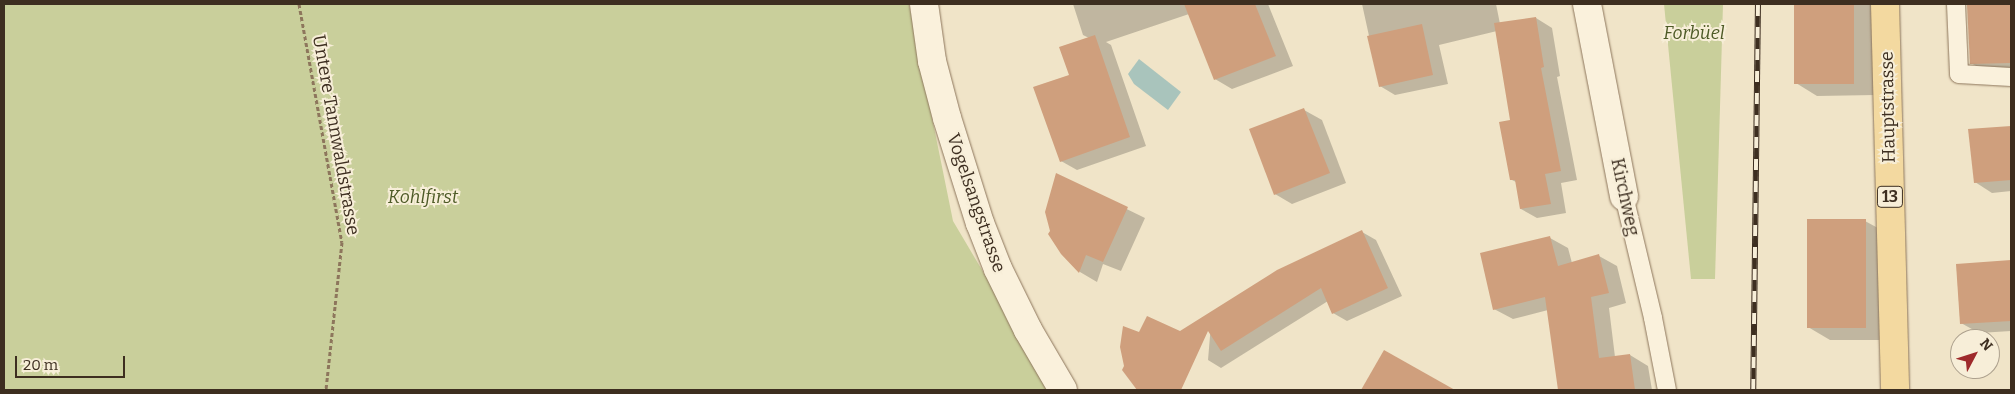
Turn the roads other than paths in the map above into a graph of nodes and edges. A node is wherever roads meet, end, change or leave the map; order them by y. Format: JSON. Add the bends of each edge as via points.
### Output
{"nodes":[{"id":1,"x":924,"y":4,"type":"edge"},
{"id":2,"x":1588,"y":4,"type":"edge"},
{"id":3,"x":1885,"y":4,"type":"edge"},
{"id":4,"x":1956,"y":4,"type":"edge"},
{"id":5,"x":2011,"y":77,"type":"edge"},
{"id":6,"x":1624,"y":196,"type":"joint"},
{"id":7,"x":1063,"y":390,"type":"edge"},
{"id":8,"x":1667,"y":390,"type":"edge"},
{"id":9,"x":1895,"y":390,"type":"edge"}],
"edges":[{"from":1,"to":7,"type":"street","name":"Vogelsangstrasse","via":[[932,61],[944,108],[980,223],[1028,330]]},
{"from":2,"to":6,"type":"street","name":"Kirchweg"},
{"from":3,"to":9,"type":"main road","name":"Hauptstrasse","number":"13"},
{"from":4,"to":5,"type":"lane","via":[[1959,74]]},
{"from":6,"to":8,"type":"lane","name":"Kirchweg"}]}
